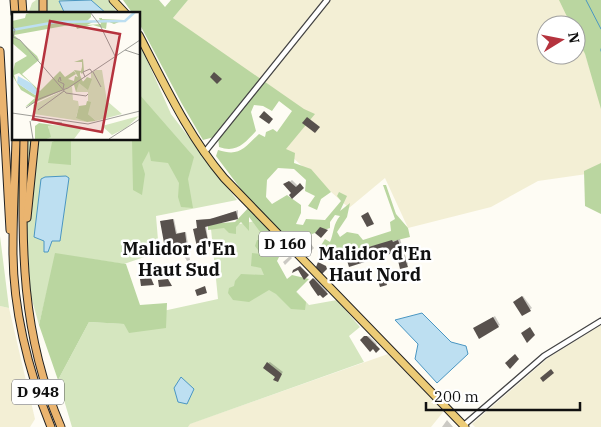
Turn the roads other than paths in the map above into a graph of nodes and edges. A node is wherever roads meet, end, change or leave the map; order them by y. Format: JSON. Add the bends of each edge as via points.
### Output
{"nodes":[{"id":1,"x":114,"y":0,"type":"edge"},
{"id":2,"x":327,"y":0,"type":"edge"},
{"id":3,"x":124,"y":12,"type":"edge"},
{"id":4,"x":140,"y":37,"type":"edge"},
{"id":5,"x":0,"y":51,"type":"edge"},
{"id":6,"x":16,"y":140,"type":"edge"},
{"id":7,"x":24,"y":140,"type":"edge"},
{"id":8,"x":34,"y":140,"type":"edge"},
{"id":9,"x":204,"y":154,"type":"junction"},
{"id":10,"x":22,"y":230,"type":"junction"},
{"id":11,"x":12,"y":246,"type":"junction"},
{"id":12,"x":601,"y":321,"type":"edge"},
{"id":13,"x":464,"y":426,"type":"edge"},
{"id":14,"x":51,"y":427,"type":"edge"},
{"id":15,"x":61,"y":427,"type":"edge"}],
"edges":[{"from":1,"to":3,"type":"main road"},
{"from":2,"to":9,"type":"street"},
{"from":4,"to":9,"type":"main road","number":"D 160","via":[[176,110]]},
{"from":5,"to":11,"type":"highway","number":"D 948"},
{"from":6,"to":11,"type":"highway","number":"D 948"},
{"from":7,"to":10,"type":"highway","number":"D 948"},
{"from":8,"to":10,"type":"highway","number":"D 948","via":[[27,218]]},
{"from":9,"to":13,"type":"main road","number":"D 160","via":[[266,224]]},
{"from":10,"to":15,"type":"highway","number":"D 948","via":[[31,334],[46,391]]},
{"from":11,"to":14,"type":"highway","number":"D 948","via":[[24,337]]},
{"from":12,"to":13,"type":"street","via":[[544,356]]}]}
